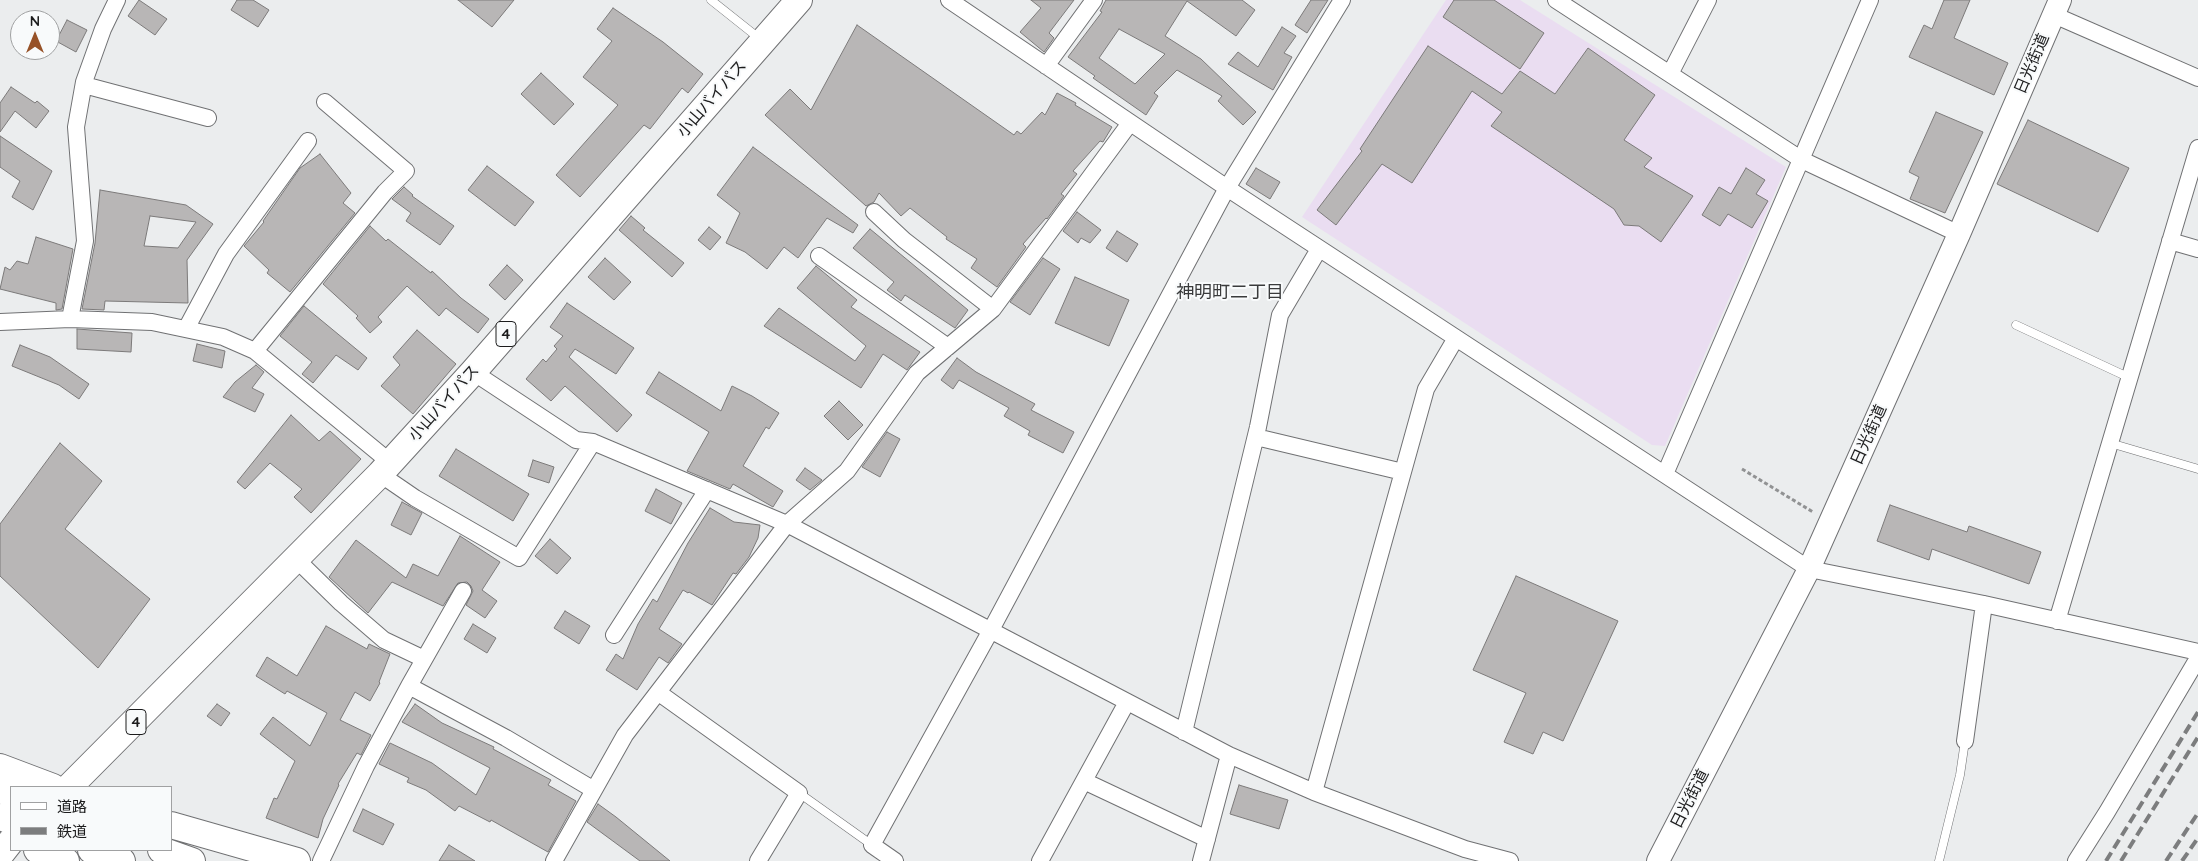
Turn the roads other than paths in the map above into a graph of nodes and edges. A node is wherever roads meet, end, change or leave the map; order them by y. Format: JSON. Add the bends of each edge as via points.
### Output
{"nodes":[{"id":1,"x":117,"y":0,"type":"edge"},
{"id":2,"x":711,"y":0,"type":"edge"},
{"id":3,"x":799,"y":0,"type":"edge"},
{"id":4,"x":949,"y":0,"type":"edge"},
{"id":5,"x":1094,"y":0,"type":"edge"},
{"id":6,"x":1342,"y":0,"type":"edge"},
{"id":7,"x":1556,"y":0,"type":"edge"},
{"id":8,"x":1708,"y":0,"type":"edge"},
{"id":9,"x":1870,"y":0,"type":"edge"},
{"id":10,"x":2057,"y":7,"type":"edge"},
{"id":11,"x":763,"y":41,"type":"junction"},
{"id":12,"x":1046,"y":66,"type":"junction"},
{"id":13,"x":1670,"y":74,"type":"junction"},
{"id":14,"x":2198,"y":78,"type":"edge"},
{"id":15,"x":84,"y":85,"type":"junction"},
{"id":16,"x":325,"y":102,"type":"dead end"},
{"id":17,"x":208,"y":118,"type":"dead end"},
{"id":18,"x":1130,"y":123,"type":"junction"},
{"id":19,"x":308,"y":141,"type":"dead end"},
{"id":20,"x":2198,"y":148,"type":"edge"},
{"id":21,"x":1802,"y":160,"type":"junction"},
{"id":22,"x":1227,"y":188,"type":"junction"},
{"id":23,"x":874,"y":212,"type":"dead end"},
{"id":24,"x":1959,"y":234,"type":"junction"},
{"id":25,"x":2170,"y":241,"type":"junction"},
{"id":26,"x":1319,"y":249,"type":"junction"},
{"id":27,"x":2198,"y":249,"type":"edge"},
{"id":28,"x":819,"y":256,"type":"dead end"},
{"id":29,"x":992,"y":309,"type":"junction"},
{"id":30,"x":70,"y":319,"type":"junction"},
{"id":31,"x":0,"y":322,"type":"edge"},
{"id":32,"x":2016,"y":325,"type":"dead end"},
{"id":33,"x":186,"y":329,"type":"junction"},
{"id":34,"x":1456,"y":338,"type":"junction"},
{"id":35,"x":948,"y":347,"type":"junction"},
{"id":36,"x":256,"y":351,"type":"junction"},
{"id":37,"x":473,"y":372,"type":"junction"},
{"id":38,"x":2130,"y":378,"type":"junction"},
{"id":39,"x":1256,"y":437,"type":"junction"},
{"id":40,"x":593,"y":442,"type":"junction"},
{"id":41,"x":2110,"y":443,"type":"junction"},
{"id":42,"x":385,"y":469,"type":"junction"},
{"id":43,"x":2198,"y":469,"type":"edge"},
{"id":44,"x":1403,"y":472,"type":"junction"},
{"id":45,"x":1665,"y":474,"type":"junction"},
{"id":46,"x":707,"y":490,"type":"junction"},
{"id":47,"x":787,"y":524,"type":"junction"},
{"id":48,"x":296,"y":559,"type":"junction"},
{"id":49,"x":1809,"y":569,"type":"junction"},
{"id":50,"x":463,"y":592,"type":"dead end"},
{"id":51,"x":1984,"y":604,"type":"junction"},
{"id":52,"x":2057,"y":621,"type":"junction"},
{"id":53,"x":991,"y":630,"type":"junction"},
{"id":54,"x":614,"y":635,"type":"dead end"},
{"id":55,"x":2198,"y":652,"type":"edge"},
{"id":56,"x":2198,"y":658,"type":"edge"},
{"id":57,"x":424,"y":659,"type":"junction"},
{"id":58,"x":409,"y":686,"type":"junction"},
{"id":59,"x":659,"y":693,"type":"junction"},
{"id":60,"x":1127,"y":702,"type":"junction"},
{"id":61,"x":1184,"y":732,"type":"junction"},
{"id":62,"x":1965,"y":741,"type":"joint"},
{"id":63,"x":1229,"y":755,"type":"junction"},
{"id":64,"x":0,"y":768,"type":"edge"},
{"id":65,"x":1084,"y":781,"type":"junction"},
{"id":66,"x":50,"y":786,"type":"edge"},
{"id":67,"x":70,"y":786,"type":"edge"},
{"id":68,"x":594,"y":790,"type":"junction"},
{"id":69,"x":1314,"y":792,"type":"junction"},
{"id":70,"x":799,"y":793,"type":"junction"},
{"id":71,"x":172,"y":825,"type":"edge"},
{"id":72,"x":1207,"y":839,"type":"junction"},
{"id":73,"x":10,"y":841,"type":"edge"},
{"id":74,"x":872,"y":845,"type":"junction"},
{"id":75,"x":39,"y":851,"type":"edge"},
{"id":76,"x":94,"y":851,"type":"edge"},
{"id":77,"x":165,"y":851,"type":"edge"},
{"id":78,"x":0,"y":855,"type":"edge"},
{"id":79,"x":66,"y":861,"type":"edge"},
{"id":80,"x":122,"y":861,"type":"edge"},
{"id":81,"x":192,"y":861,"type":"edge"},
{"id":82,"x":297,"y":861,"type":"edge"},
{"id":83,"x":321,"y":861,"type":"edge"},
{"id":84,"x":554,"y":861,"type":"edge"},
{"id":85,"x":758,"y":861,"type":"edge"},
{"id":86,"x":895,"y":861,"type":"edge"},
{"id":87,"x":1040,"y":861,"type":"edge"},
{"id":88,"x":1201,"y":861,"type":"edge"},
{"id":89,"x":1510,"y":861,"type":"edge"},
{"id":90,"x":1658,"y":861,"type":"edge"},
{"id":91,"x":1939,"y":861,"type":"edge"},
{"id":92,"x":2076,"y":861,"type":"edge"}],
"edges":[{"from":1,"to":15,"type":"street","via":[[103,29]]},
{"from":2,"to":11,"type":"lane"},
{"from":3,"to":11,"type":"highway","name":"小山バイパス","number":"4"},
{"from":4,"to":12,"type":"street"},
{"from":5,"to":12,"type":"street"},
{"from":6,"to":22,"type":"street"},
{"from":7,"to":13,"type":"street"},
{"from":8,"to":13,"type":"street"},
{"from":9,"to":21,"type":"street"},
{"from":10,"to":14,"type":"street"},
{"from":10,"to":24,"type":"main road","name":"日光街道"},
{"from":11,"to":37,"type":"highway","name":"小山バイパス","number":"4"},
{"from":12,"to":18,"type":"street"},
{"from":13,"to":21,"type":"street"},
{"from":15,"to":17,"type":"street"},
{"from":15,"to":30,"type":"street","via":[[76,127],[85,241]]},
{"from":16,"to":36,"type":"street","via":[[406,172],[379,200]]},
{"from":18,"to":22,"type":"street"},
{"from":18,"to":29,"type":"street"},
{"from":19,"to":33,"type":"street","via":[[226,254]]},
{"from":20,"to":25,"type":"street"},
{"from":21,"to":24,"type":"street"},
{"from":21,"to":45,"type":"street"},
{"from":22,"to":26,"type":"street"},
{"from":22,"to":53,"type":"street"},
{"from":23,"to":29,"type":"street","via":[[904,240]]},
{"from":24,"to":49,"type":"main road","name":"日光街道"},
{"from":25,"to":27,"type":"street"},
{"from":25,"to":38,"type":"street"},
{"from":26,"to":34,"type":"street"},
{"from":26,"to":39,"type":"street","via":[[1280,315]]},
{"from":28,"to":35,"type":"street"},
{"from":29,"to":35,"type":"street"},
{"from":30,"to":31,"type":"street"},
{"from":30,"to":33,"type":"street","via":[[152,322]]},
{"from":32,"to":38,"type":"lane"},
{"from":33,"to":36,"type":"street","via":[[223,337]]},
{"from":34,"to":44,"type":"street","via":[[1426,389]]},
{"from":34,"to":45,"type":"street"},
{"from":35,"to":47,"type":"street","via":[[917,373],[846,471]]},
{"from":36,"to":42,"type":"street"},
{"from":37,"to":40,"type":"street","via":[[576,440]]},
{"from":37,"to":42,"type":"highway","name":"小山バイパス","number":"4"},
{"from":38,"to":41,"type":"street"},
{"from":39,"to":44,"type":"street"},
{"from":39,"to":61,"type":"street"},
{"from":40,"to":42,"type":"street","via":[[519,558],[414,498]]},
{"from":40,"to":46,"type":"street"},
{"from":41,"to":43,"type":"lane"},
{"from":41,"to":52,"type":"street"},
{"from":42,"to":48,"type":"highway","name":"小山バイパス","number":"4"},
{"from":44,"to":69,"type":"street"},
{"from":45,"to":49,"type":"street"},
{"from":46,"to":47,"type":"street"},
{"from":46,"to":54,"type":"street"},
{"from":47,"to":53,"type":"street"},
{"from":47,"to":59,"type":"street"},
{"from":48,"to":57,"type":"street","via":[[384,640]]},
{"from":48,"to":67,"type":"highway","name":"小山バイパス","number":"4"},
{"from":49,"to":51,"type":"street"},
{"from":49,"to":90,"type":"main road","name":"日光街道"},
{"from":50,"to":57,"type":"street"},
{"from":51,"to":52,"type":"street"},
{"from":51,"to":62,"type":"street"},
{"from":52,"to":55,"type":"street"},
{"from":53,"to":60,"type":"street"},
{"from":53,"to":74,"type":"street"},
{"from":56,"to":92,"type":"street"},
{"from":57,"to":58,"type":"street"},
{"from":58,"to":68,"type":"street"},
{"from":58,"to":83,"type":"street"},
{"from":59,"to":68,"type":"street","via":[[625,735]]},
{"from":59,"to":70,"type":"street"},
{"from":60,"to":61,"type":"street"},
{"from":60,"to":65,"type":"street"},
{"from":61,"to":63,"type":"street"},
{"from":62,"to":91,"type":"lane"},
{"from":63,"to":69,"type":"street"},
{"from":63,"to":72,"type":"street"},
{"from":64,"to":66,"type":"highway"},
{"from":65,"to":72,"type":"street"},
{"from":65,"to":87,"type":"street"},
{"from":68,"to":84,"type":"street"},
{"from":69,"to":89,"type":"street","via":[[1465,849]]},
{"from":70,"to":74,"type":"lane"},
{"from":70,"to":85,"type":"street"},
{"from":71,"to":82,"type":"highway"},
{"from":72,"to":88,"type":"street"},
{"from":73,"to":78,"type":"highway"},
{"from":74,"to":86,"type":"street"},
{"from":75,"to":79,"type":"highway"},
{"from":76,"to":80,"type":"highway"},
{"from":77,"to":81,"type":"highway"}]}
